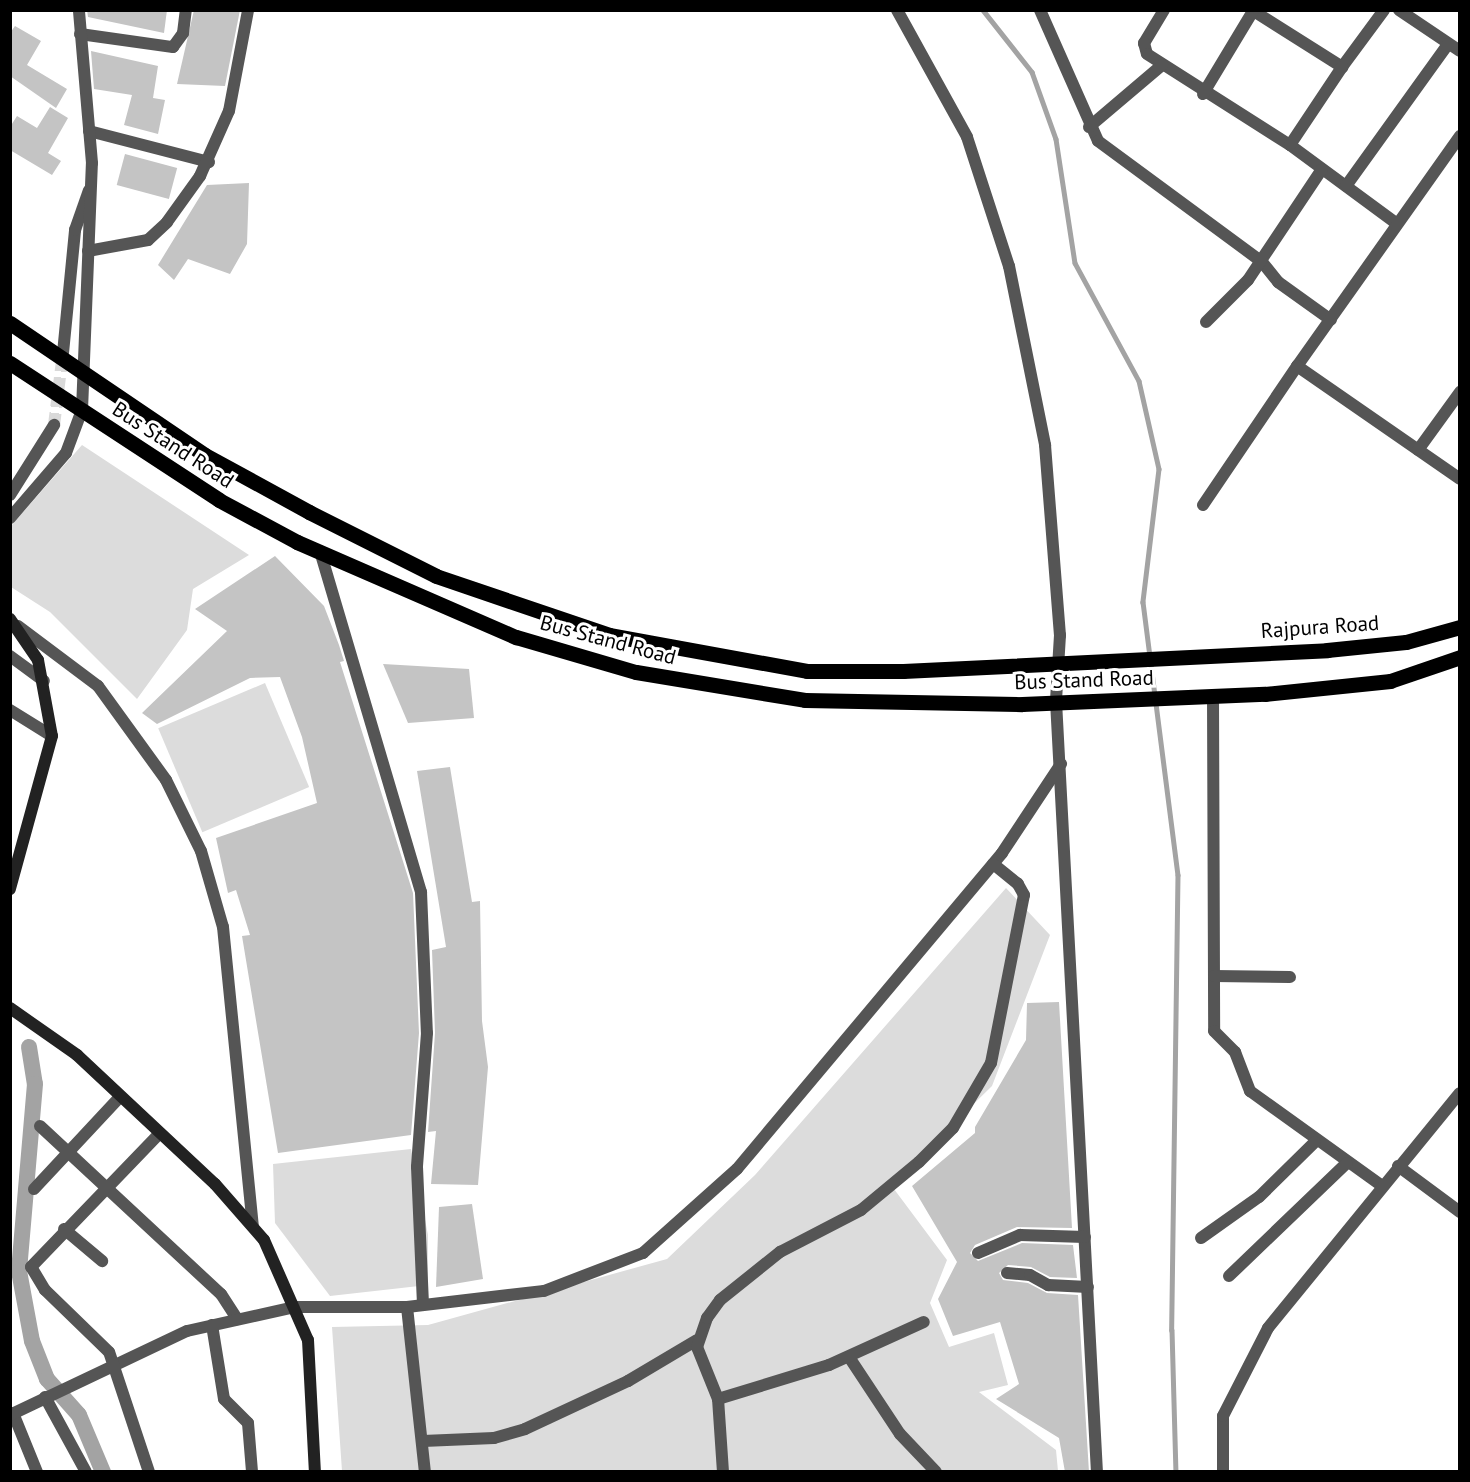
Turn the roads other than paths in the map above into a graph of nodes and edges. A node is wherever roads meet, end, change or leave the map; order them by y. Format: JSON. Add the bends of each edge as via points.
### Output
{"nodes":[{"id":1,"x":79,"y":10,"type":"edge"},
{"id":2,"x":186,"y":10,"type":"edge"},
{"id":3,"x":248,"y":10,"type":"edge"},
{"id":4,"x":897,"y":10,"type":"edge"},
{"id":5,"x":1040,"y":10,"type":"edge"},
{"id":6,"x":1164,"y":10,"type":"edge"},
{"id":7,"x":1384,"y":10,"type":"edge"},
{"id":8,"x":1399,"y":10,"type":"edge"},
{"id":9,"x":1253,"y":11,"type":"edge"},
{"id":10,"x":80,"y":34,"type":"junction"},
{"id":11,"x":1448,"y":44,"type":"junction"},
{"id":12,"x":1460,"y":51,"type":"edge"},
{"id":13,"x":1162,"y":65,"type":"junction"},
{"id":14,"x":1342,"y":67,"type":"junction"},
{"id":15,"x":1203,"y":94,"type":"junction"},
{"id":16,"x":1089,"y":127,"type":"junction"},
{"id":17,"x":89,"y":131,"type":"junction"},
{"id":18,"x":1460,"y":136,"type":"edge"},
{"id":19,"x":1290,"y":146,"type":"junction"},
{"id":20,"x":209,"y":162,"type":"junction"},
{"id":21,"x":1322,"y":169,"type":"junction"},
{"id":22,"x":1346,"y":186,"type":"junction"},
{"id":23,"x":90,"y":189,"type":"junction"},
{"id":24,"x":1396,"y":224,"type":"junction"},
{"id":25,"x":88,"y":251,"type":"junction"},
{"id":26,"x":1262,"y":262,"type":"junction"},
{"id":27,"x":1331,"y":320,"type":"junction"},
{"id":28,"x":1206,"y":322,"type":"dead end"},
{"id":29,"x":10,"y":323,"type":"edge"},
{"id":30,"x":63,"y":353,"type":"tunnel mouth"},
{"id":31,"x":10,"y":363,"type":"edge"},
{"id":32,"x":1297,"y":366,"type":"junction"},
{"id":33,"x":81,"y":372,"type":"junction"},
{"id":34,"x":1460,"y":392,"type":"edge"},
{"id":35,"x":81,"y":410,"type":"junction"},
{"id":36,"x":54,"y":425,"type":"tunnel mouth"},
{"id":37,"x":1418,"y":450,"type":"junction"},
{"id":38,"x":1460,"y":479,"type":"edge"},
{"id":39,"x":10,"y":495,"type":"edge"},
{"id":40,"x":1203,"y":506,"type":"dead end"},
{"id":41,"x":10,"y":518,"type":"edge"},
{"id":42,"x":320,"y":551,"type":"junction"},
{"id":43,"x":14,"y":622,"type":"edge"},
{"id":44,"x":1460,"y":627,"type":"edge"},
{"id":45,"x":10,"y":656,"type":"edge"},
{"id":46,"x":1182,"y":656,"type":"joint"},
{"id":47,"x":1460,"y":657,"type":"edge"},
{"id":48,"x":1058,"y":664,"type":"junction"},
{"id":49,"x":44,"y":681,"type":"junction"},
{"id":50,"x":1213,"y":696,"type":"junction"},
{"id":51,"x":1056,"y":701,"type":"junction"},
{"id":52,"x":10,"y":710,"type":"edge"},
{"id":53,"x":52,"y":736,"type":"junction"},
{"id":54,"x":1061,"y":763,"type":"junction"},
{"id":55,"x":14,"y":862,"type":"edge"},
{"id":56,"x":993,"y":864,"type":"junction"},
{"id":57,"x":10,"y":890,"type":"edge"},
{"id":58,"x":1214,"y":976,"type":"junction"},
{"id":59,"x":1290,"y":977,"type":"dead end"},
{"id":60,"x":10,"y":1008,"type":"edge"},
{"id":61,"x":1460,"y":1093,"type":"edge"},
{"id":62,"x":119,"y":1098,"type":"junction"},
{"id":63,"x":40,"y":1126,"type":"dead end"},
{"id":64,"x":158,"y":1135,"type":"junction"},
{"id":65,"x":1315,"y":1142,"type":"junction"},
{"id":66,"x":69,"y":1152,"type":"junction"},
{"id":67,"x":1347,"y":1163,"type":"junction"},
{"id":68,"x":1398,"y":1166,"type":"junction"},
{"id":69,"x":1382,"y":1186,"type":"junction"},
{"id":70,"x":105,"y":1187,"type":"junction"},
{"id":71,"x":34,"y":1189,"type":"dead end"},
{"id":72,"x":1460,"y":1212,"type":"edge"},
{"id":73,"x":253,"y":1225,"type":"junction"},
{"id":74,"x":64,"y":1229,"type":"junction"},
{"id":75,"x":1085,"y":1237,"type":"junction"},
{"id":76,"x":1200,"y":1238,"type":"dead end"},
{"id":77,"x":978,"y":1253,"type":"dead end"},
{"id":78,"x":102,"y":1261,"type":"dead end"},
{"id":79,"x":1006,"y":1273,"type":"dead end"},
{"id":80,"x":1229,"y":1276,"type":"dead end"},
{"id":81,"x":1088,"y":1287,"type":"junction"},
{"id":82,"x":423,"y":1304,"type":"junction"},
{"id":83,"x":295,"y":1307,"type":"junction"},
{"id":84,"x":407,"y":1307,"type":"junction"},
{"id":85,"x":237,"y":1319,"type":"junction"},
{"id":86,"x":924,"y":1322,"type":"dead end"},
{"id":87,"x":212,"y":1325,"type":"junction"},
{"id":88,"x":697,"y":1340,"type":"junction"},
{"id":89,"x":849,"y":1357,"type":"junction"},
{"id":90,"x":115,"y":1363,"type":"junction"},
{"id":91,"x":45,"y":1397,"type":"junction"},
{"id":92,"x":718,"y":1399,"type":"junction"},
{"id":93,"x":12,"y":1414,"type":"edge"},
{"id":94,"x":423,"y":1441,"type":"junction"},
{"id":95,"x":37,"y":1472,"type":"edge"},
{"id":96,"x":86,"y":1472,"type":"edge"},
{"id":97,"x":149,"y":1472,"type":"edge"},
{"id":98,"x":252,"y":1472,"type":"edge"},
{"id":99,"x":315,"y":1472,"type":"edge"},
{"id":100,"x":424,"y":1472,"type":"edge"},
{"id":101,"x":723,"y":1472,"type":"edge"},
{"id":102,"x":936,"y":1472,"type":"edge"},
{"id":103,"x":1097,"y":1472,"type":"edge"},
{"id":104,"x":1222,"y":1472,"type":"edge"}],
"edges":[{"from":1,"to":10,"type":"street"},
{"from":2,"to":10,"type":"street","via":[[183,33],[173,47]]},
{"from":3,"to":20,"type":"street","via":[[229,111]]},
{"from":4,"to":48,"type":"street","via":[[967,137],[1009,266],[1048,472],[1060,634]]},
{"from":5,"to":16,"type":"street"},
{"from":6,"to":13,"type":"street","via":[[1144,43],[1147,54]]},
{"from":7,"to":14,"type":"street"},
{"from":8,"to":11,"type":"street"},
{"from":9,"to":14,"type":"street"},
{"from":9,"to":15,"type":"street"},
{"from":10,"to":17,"type":"street"},
{"from":11,"to":12,"type":"street"},
{"from":11,"to":22,"type":"street"},
{"from":13,"to":15,"type":"street"},
{"from":13,"to":16,"type":"street"},
{"from":14,"to":19,"type":"street"},
{"from":15,"to":19,"type":"street"},
{"from":16,"to":26,"type":"street","via":[[1107,151]]},
{"from":17,"to":20,"type":"street"},
{"from":17,"to":23,"type":"street"},
{"from":18,"to":24,"type":"street"},
{"from":19,"to":21,"type":"street"},
{"from":20,"to":25,"type":"street","via":[[157,233],[137,243]]},
{"from":21,"to":22,"type":"street"},
{"from":21,"to":26,"type":"street"},
{"from":22,"to":24,"type":"street"},
{"from":23,"to":25,"type":"street"},
{"from":23,"to":30,"type":"street","via":[[75,230]]},
{"from":24,"to":27,"type":"street"},
{"from":25,"to":33,"type":"street"},
{"from":26,"to":27,"type":"street","via":[[1278,282]]},
{"from":26,"to":28,"type":"street"},
{"from":27,"to":32,"type":"street"},
{"from":29,"to":33,"type":"main road","name":"Bus Stand Road"},
{"from":31,"to":35,"type":"main road","name":"Bus Stand Road"},
{"from":32,"to":37,"type":"street"},
{"from":32,"to":40,"type":"street"},
{"from":33,"to":35,"type":"street"},
{"from":33,"to":48,"type":"main road","name":"Bus Stand Road","via":[[204,455],[436,576],[609,635],[807,671]]},
{"from":34,"to":37,"type":"street"},
{"from":35,"to":41,"type":"street","via":[[66,453]]},
{"from":35,"to":42,"type":"main road","name":"Bus Stand Road","via":[[219,500]]},
{"from":36,"to":39,"type":"street"},
{"from":37,"to":38,"type":"street"},
{"from":42,"to":51,"type":"main road","name":"Bus Stand Road","via":[[516,637],[636,672],[805,700],[933,705]]},
{"from":42,"to":82,"type":"street","via":[[421,892],[427,1033],[417,1167]]},
{"from":43,"to":49,"type":"street","via":[[32,646]]},
{"from":43,"to":73,"type":"street","via":[[98,686],[154,761],[201,851],[223,927]]},
{"from":44,"to":46,"type":"main road","name":"Rajpura Road","via":[[1407,642],[1327,651]]},
{"from":45,"to":49,"type":"street"},
{"from":46,"to":48,"type":"main road","name":"Bus Stand Road"},
{"from":47,"to":50,"type":"main road","name":"Bus Stand Road","via":[[1390,681]]},
{"from":48,"to":51,"type":"street"},
{"from":49,"to":53,"type":"street"},
{"from":50,"to":51,"type":"main road","name":"Bus Stand Road"},
{"from":50,"to":58,"type":"street"},
{"from":51,"to":54,"type":"street"},
{"from":52,"to":53,"type":"street"},
{"from":53,"to":55,"type":"street"},
{"from":54,"to":56,"type":"street","via":[[1029,818]]},
{"from":54,"to":75,"type":"street"},
{"from":55,"to":57,"type":"street"},
{"from":56,"to":82,"type":"street","via":[[738,1169],[668,1234],[622,1264],[578,1281],[528,1293]]},
{"from":56,"to":88,"type":"street","via":[[1018,884],[1024,895],[1023,910],[991,1063],[972,1101],[953,1128],[861,1210],[780,1252],[720,1300]]},
{"from":58,"to":59,"type":"street"},
{"from":58,"to":65,"type":"street","via":[[1214,1031],[1235,1052],[1244,1083]]},
{"from":60,"to":62,"type":"street","via":[[60,1040]]},
{"from":61,"to":68,"type":"street"},
{"from":62,"to":64,"type":"street"},
{"from":62,"to":66,"type":"street"},
{"from":63,"to":66,"type":"street"},
{"from":64,"to":70,"type":"street"},
{"from":64,"to":73,"type":"street","via":[[215,1184]]},
{"from":65,"to":67,"type":"street"},
{"from":65,"to":76,"type":"street","via":[[1259,1197]]},
{"from":66,"to":70,"type":"street"},
{"from":66,"to":71,"type":"street"},
{"from":67,"to":69,"type":"street"},
{"from":67,"to":80,"type":"street"},
{"from":68,"to":69,"type":"street"},
{"from":68,"to":72,"type":"street"},
{"from":69,"to":104,"type":"street","via":[[1291,1293],[1248,1360],[1223,1416]]},
{"from":70,"to":74,"type":"street"},
{"from":70,"to":85,"type":"street","via":[[221,1294]]},
{"from":73,"to":83,"type":"street","via":[[276,1261]]},
{"from":74,"to":78,"type":"street"},
{"from":74,"to":90,"type":"street","via":[[32,1264],[31,1273]]},
{"from":75,"to":77,"type":"street","via":[[1020,1235]]},
{"from":75,"to":81,"type":"street"},
{"from":79,"to":81,"type":"street","via":[[1030,1275],[1048,1285]]},
{"from":81,"to":103,"type":"street"},
{"from":82,"to":84,"type":"street"},
{"from":83,"to":84,"type":"street"},
{"from":83,"to":85,"type":"street"},
{"from":83,"to":99,"type":"street","via":[[308,1340]]},
{"from":84,"to":94,"type":"street"},
{"from":85,"to":87,"type":"street"},
{"from":86,"to":89,"type":"street"},
{"from":87,"to":90,"type":"street","via":[[151,1345]]},
{"from":87,"to":98,"type":"street","via":[[224,1399],[248,1423]]},
{"from":88,"to":92,"type":"street"},
{"from":88,"to":94,"type":"street","via":[[628,1381],[525,1429],[494,1438]]},
{"from":89,"to":92,"type":"street"},
{"from":89,"to":102,"type":"street","via":[[900,1434]]},
{"from":90,"to":91,"type":"street"},
{"from":90,"to":97,"type":"street"},
{"from":91,"to":93,"type":"street"},
{"from":91,"to":96,"type":"street"},
{"from":92,"to":101,"type":"street"},
{"from":93,"to":95,"type":"street"},
{"from":94,"to":100,"type":"street"}]}
